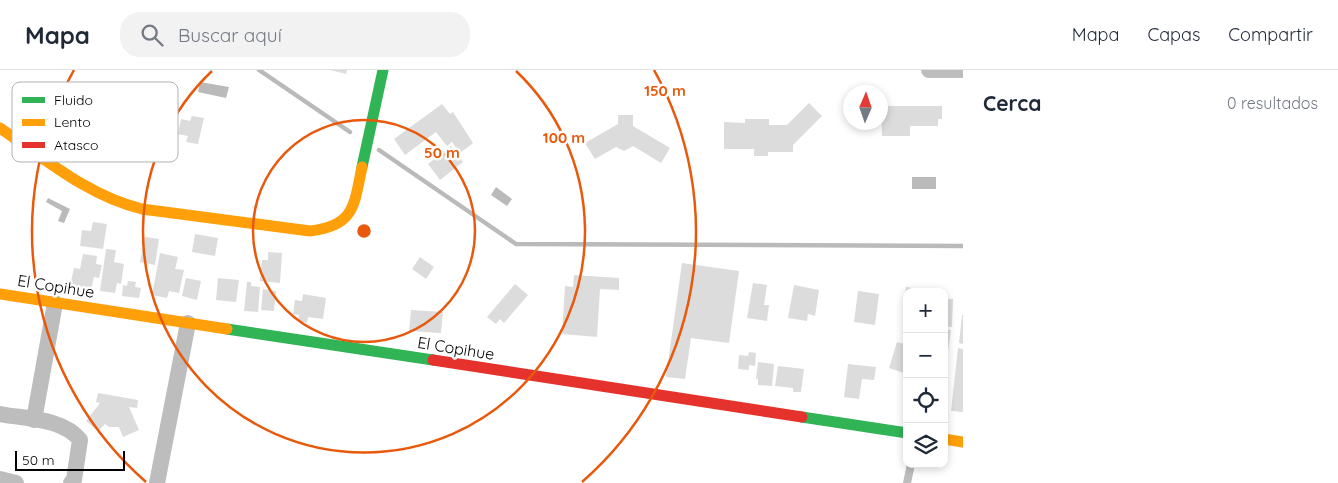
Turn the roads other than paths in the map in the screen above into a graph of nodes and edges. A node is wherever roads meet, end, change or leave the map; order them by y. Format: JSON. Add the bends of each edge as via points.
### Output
{"nodes":[{"id":1,"x":383,"y":70,"type":"edge"},
{"id":2,"x":929,"y":70,"type":"edge"},
{"id":3,"x":963,"y":70,"type":"edge"},
{"id":4,"x":0,"y":128,"type":"edge"},
{"id":5,"x":12,"y":136,"type":"edge"},
{"id":6,"x":50,"y":162,"type":"edge"},
{"id":7,"x":0,"y":294,"type":"edge"},
{"id":8,"x":55,"y":303,"type":"junction"},
{"id":9,"x":188,"y":323,"type":"junction"},
{"id":10,"x":0,"y":414,"type":"edge"},
{"id":11,"x":34,"y":420,"type":"junction"},
{"id":12,"x":903,"y":432,"type":"edge"},
{"id":13,"x":948,"y":440,"type":"edge"},
{"id":14,"x":963,"y":442,"type":"edge"},
{"id":15,"x":910,"y":468,"type":"edge"},
{"id":16,"x":0,"y":479,"type":"edge"},
{"id":17,"x":16,"y":483,"type":"edge"},
{"id":18,"x":71,"y":483,"type":"edge"},
{"id":19,"x":157,"y":483,"type":"edge"},
{"id":20,"x":907,"y":483,"type":"edge"}],
"edges":[{"from":1,"to":6,"type":"main road","via":[[354,207],[343,223],[323,230],[121,204],[94,192]]},
{"from":2,"to":3,"type":"street"},
{"from":4,"to":5,"type":"main road"},
{"from":7,"to":8,"type":"main road","name":"El Copihue"},
{"from":8,"to":9,"type":"main road","name":"El Copihue"},
{"from":8,"to":11,"type":"street"},
{"from":9,"to":12,"type":"main road","name":"El Copihue"},
{"from":9,"to":19,"type":"street"},
{"from":10,"to":11,"type":"street"},
{"from":11,"to":18,"type":"street","via":[[64,426],[80,440]]},
{"from":13,"to":14,"type":"main road"},
{"from":15,"to":20,"type":"lane"},
{"from":16,"to":17,"type":"street"}]}
